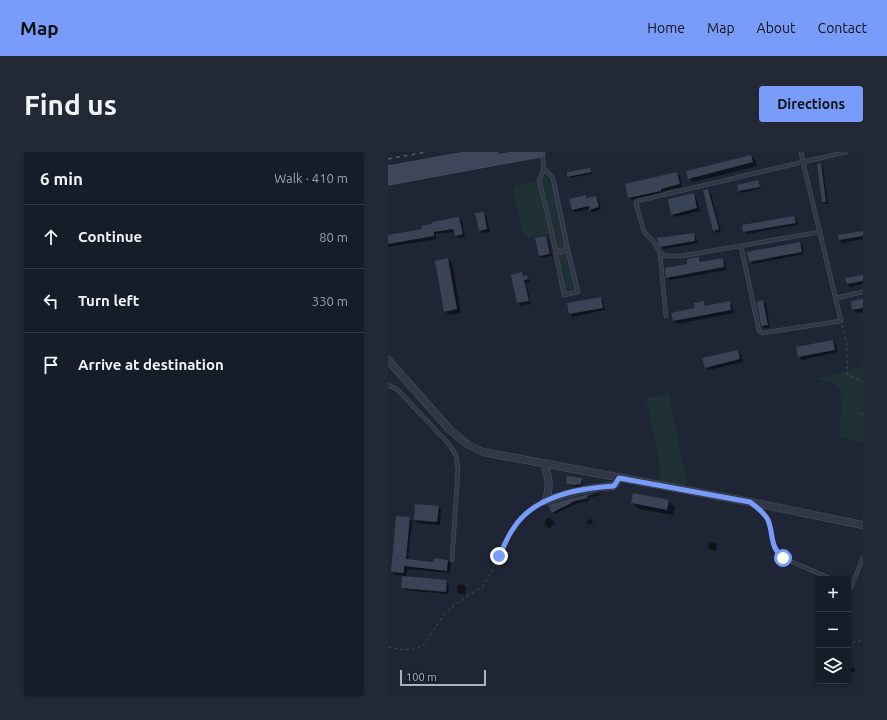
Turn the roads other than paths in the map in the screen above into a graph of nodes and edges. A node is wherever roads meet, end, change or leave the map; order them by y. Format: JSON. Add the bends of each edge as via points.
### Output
{"nodes":[{"id":1,"x":493,"y":152,"type":"edge"},
{"id":2,"x":541,"y":152,"type":"edge"},
{"id":3,"x":801,"y":152,"type":"edge"},
{"id":4,"x":846,"y":152,"type":"edge"},
{"id":5,"x":803,"y":162,"type":"junction"},
{"id":6,"x":544,"y":168,"type":"junction"},
{"id":7,"x":388,"y":172,"type":"edge"},
{"id":8,"x":388,"y":180,"type":"edge"},
{"id":9,"x":820,"y":232,"type":"junction"},
{"id":10,"x":567,"y":246,"type":"junction"},
{"id":11,"x":741,"y":246,"type":"junction"},
{"id":12,"x":555,"y":249,"type":"junction"},
{"id":13,"x":660,"y":253,"type":"junction"},
{"id":14,"x":863,"y":292,"type":"edge"},
{"id":15,"x":836,"y":298,"type":"junction"},
{"id":16,"x":666,"y":316,"type":"dead end"},
{"id":17,"x":388,"y":360,"type":"edge"},
{"id":18,"x":388,"y":385,"type":"edge"},
{"id":19,"x":544,"y":464,"type":"junction"},
{"id":20,"x":619,"y":478,"type":"junction"},
{"id":21,"x":750,"y":502,"type":"junction"},
{"id":22,"x":863,"y":525,"type":"edge"},
{"id":23,"x":863,"y":558,"type":"edge"},
{"id":24,"x":452,"y":560,"type":"dead end"},
{"id":25,"x":825,"y":576,"type":"edge"},
{"id":26,"x":851,"y":587,"type":"edge"}],
"edges":[{"from":1,"to":7,"type":"main road"},
{"from":2,"to":6,"type":"lane"},
{"from":2,"to":8,"type":"main road"},
{"from":3,"to":5,"type":"lane"},
{"from":4,"to":5,"type":"lane"},
{"from":5,"to":9,"type":"lane"},
{"from":5,"to":13,"type":"lane","via":[[637,201],[644,232]]},
{"from":6,"to":10,"type":"lane","via":[[553,178]]},
{"from":6,"to":12,"type":"lane","via":[[539,180]]},
{"from":9,"to":11,"type":"lane"},
{"from":9,"to":15,"type":"lane"},
{"from":10,"to":12,"type":"lane","via":[[562,252]]},
{"from":10,"to":12,"type":"lane","via":[[578,292],[564,295]]},
{"from":11,"to":13,"type":"lane","via":[[682,256],[667,256]]},
{"from":11,"to":15,"type":"lane","via":[[759,331],[762,333],[841,321]]},
{"from":13,"to":16,"type":"lane"},
{"from":14,"to":15,"type":"lane"},
{"from":17,"to":19,"type":"street","via":[[450,430],[467,444],[483,452]]},
{"from":18,"to":24,"type":"lane","via":[[397,389],[448,443],[456,455],[458,469]]},
{"from":19,"to":20,"type":"street"},
{"from":19,"to":20,"type":"street","via":[[549,487],[545,501],[568,493],[614,486]]},
{"from":20,"to":21,"type":"street"},
{"from":21,"to":22,"type":"street"},
{"from":21,"to":25,"type":"lane","via":[[764,513],[768,520],[777,553]]},
{"from":23,"to":26,"type":"lane"}]}
